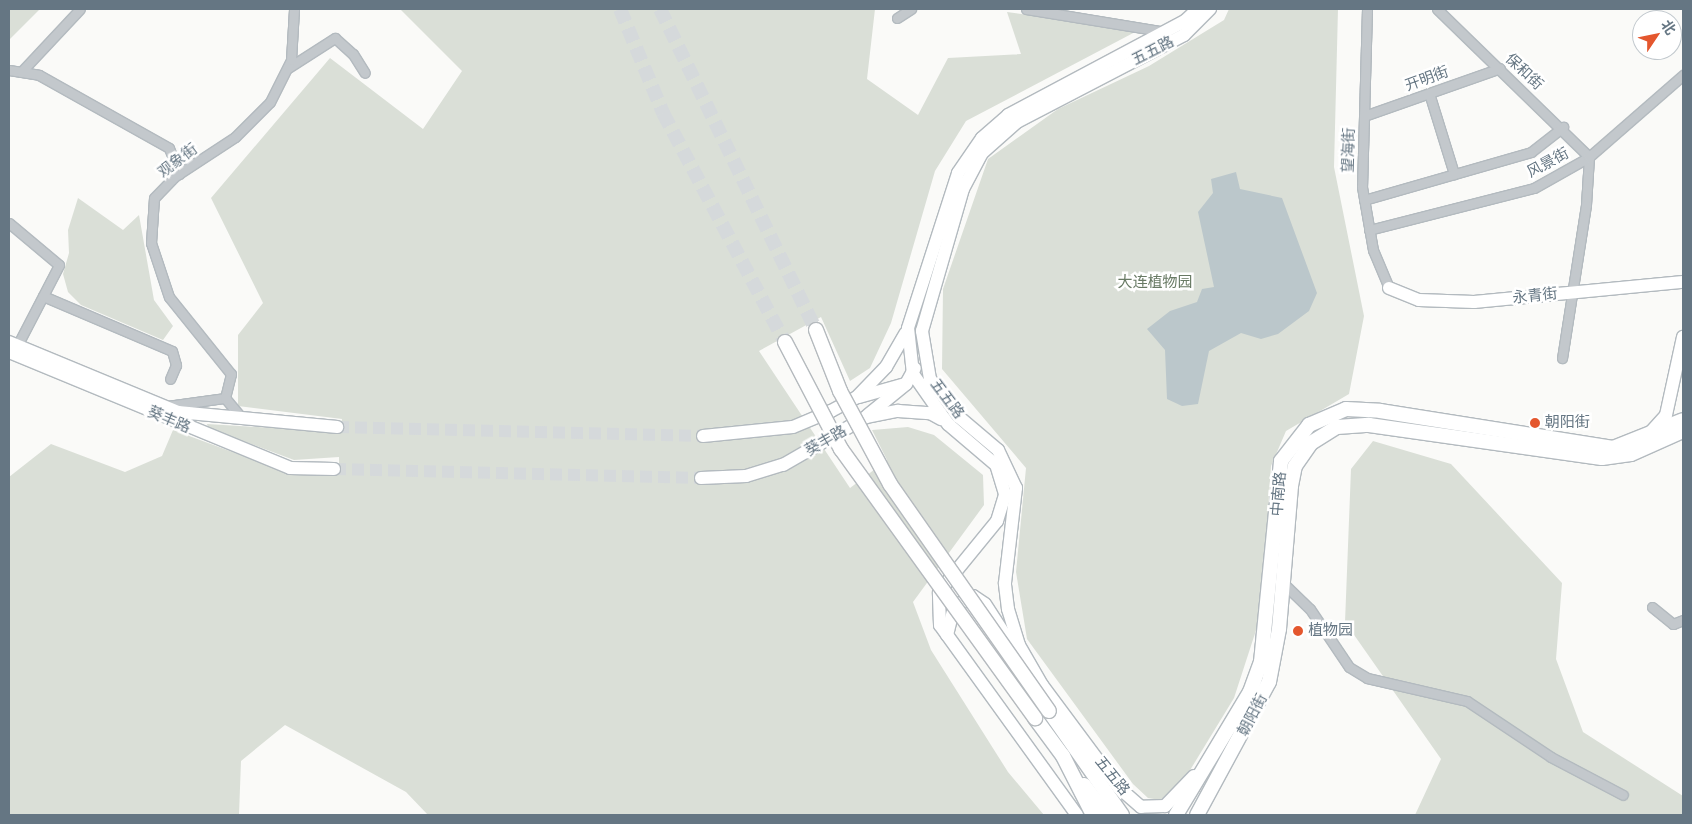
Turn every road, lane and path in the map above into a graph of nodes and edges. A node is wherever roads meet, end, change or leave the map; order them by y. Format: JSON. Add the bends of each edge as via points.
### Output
{"nodes":[{"id":1,"x":80,"y":9,"type":"edge"},
{"id":2,"x":294,"y":9,"type":"edge"},
{"id":3,"x":912,"y":9,"type":"edge"},
{"id":4,"x":1026,"y":9,"type":"edge"},
{"id":5,"x":1198,"y":9,"type":"edge"},
{"id":6,"x":1210,"y":9,"type":"edge"},
{"id":7,"x":1368,"y":9,"type":"edge"},
{"id":8,"x":1437,"y":9,"type":"edge"},
{"id":9,"x":1052,"y":10,"type":"edge"},
{"id":10,"x":897,"y":18,"type":"dead end"},
{"id":11,"x":1166,"y":32,"type":"junction"},
{"id":12,"x":1184,"y":35,"type":"junction"},
{"id":13,"x":287,"y":68,"type":"junction"},
{"id":14,"x":1500,"y":68,"type":"junction"},
{"id":15,"x":9,"y":70,"type":"edge"},
{"id":16,"x":21,"y":72,"type":"junction"},
{"id":17,"x":365,"y":73,"type":"dead end"},
{"id":18,"x":1683,"y":75,"type":"edge"},
{"id":19,"x":1430,"y":93,"type":"junction"},
{"id":20,"x":1364,"y":116,"type":"junction"},
{"id":21,"x":1563,"y":127,"type":"junction"},
{"id":22,"x":1589,"y":157,"type":"junction"},
{"id":23,"x":179,"y":174,"type":"junction"},
{"id":24,"x":1454,"y":174,"type":"junction"},
{"id":25,"x":1364,"y":200,"type":"junction"},
{"id":26,"x":9,"y":224,"type":"edge"},
{"id":27,"x":1369,"y":230,"type":"junction"},
{"id":28,"x":1683,"y":282,"type":"edge"},
{"id":29,"x":1389,"y":288,"type":"joint"},
{"id":30,"x":1570,"y":293,"type":"junction"},
{"id":31,"x":43,"y":296,"type":"junction"},
{"id":32,"x":908,"y":328,"type":"junction"},
{"id":33,"x":816,"y":330,"type":"tunnel mouth"},
{"id":34,"x":786,"y":342,"type":"tunnel mouth"},
{"id":35,"x":922,"y":345,"type":"junction"},
{"id":36,"x":12,"y":346,"type":"edge"},
{"id":37,"x":1683,"y":347,"type":"edge"},
{"id":38,"x":1562,"y":358,"type":"dead end"},
{"id":39,"x":170,"y":379,"type":"dead end"},
{"id":40,"x":909,"y":379,"type":"junction"},
{"id":41,"x":921,"y":389,"type":"junction"},
{"id":42,"x":874,"y":392,"type":"junction"},
{"id":43,"x":225,"y":398,"type":"junction"},
{"id":44,"x":857,"y":398,"type":"junction"},
{"id":45,"x":943,"y":398,"type":"junction"},
{"id":46,"x":882,"y":404,"type":"junction"},
{"id":47,"x":162,"y":407,"type":"junction"},
{"id":48,"x":866,"y":417,"type":"junction"},
{"id":49,"x":242,"y":418,"type":"junction"},
{"id":50,"x":1683,"y":420,"type":"edge"},
{"id":51,"x":948,"y":424,"type":"junction"},
{"id":52,"x":337,"y":427,"type":"tunnel mouth"},
{"id":53,"x":1683,"y":431,"type":"edge"},
{"id":54,"x":703,"y":436,"type":"tunnel mouth"},
{"id":55,"x":1643,"y":438,"type":"junction"},
{"id":56,"x":334,"y":469,"type":"tunnel mouth"},
{"id":57,"x":701,"y":478,"type":"tunnel mouth"},
{"id":58,"x":1283,"y":583,"type":"junction"},
{"id":59,"x":1652,"y":607,"type":"dead end"},
{"id":60,"x":1683,"y":620,"type":"edge"},
{"id":61,"x":947,"y":636,"type":"junction"},
{"id":62,"x":1042,"y":685,"type":"junction"},
{"id":63,"x":1005,"y":719,"type":"junction"},
{"id":64,"x":1063,"y":756,"type":"junction"},
{"id":65,"x":1208,"y":757,"type":"junction"},
{"id":66,"x":1118,"y":786,"type":"junction"},
{"id":67,"x":1622,"y":795,"type":"dead end"},
{"id":68,"x":1204,"y":800,"type":"junction"},
{"id":69,"x":1069,"y":815,"type":"edge"},
{"id":70,"x":1077,"y":815,"type":"edge"},
{"id":71,"x":1093,"y":815,"type":"edge"},
{"id":72,"x":1107,"y":815,"type":"edge"},
{"id":73,"x":1122,"y":815,"type":"edge"},
{"id":74,"x":1136,"y":815,"type":"edge"},
{"id":75,"x":1176,"y":815,"type":"edge"},
{"id":76,"x":1193,"y":815,"type":"edge"},
{"id":77,"x":1197,"y":815,"type":"edge"}],
"edges":[{"from":1,"to":16,"type":"street"},
{"from":2,"to":13,"type":"street","name":"观象街"},
{"from":3,"to":10,"type":"street"},
{"from":4,"to":9,"type":"street"},
{"from":5,"to":11,"type":"main road","name":"五五路"},
{"from":6,"to":12,"type":"main road","name":"五五路"},
{"from":7,"to":20,"type":"street","name":"望海街"},
{"from":8,"to":14,"type":"street","name":"保和街"},
{"from":9,"to":11,"type":"street"},
{"from":11,"to":12,"type":"street"},
{"from":11,"to":32,"type":"main road","name":"五五路","via":[[1008,115],[982,138],[958,173]]},
{"from":12,"to":35,"type":"main road","name":"五五路","via":[[1017,122],[982,153],[963,189],[934,280],[924,315]]},
{"from":13,"to":17,"type":"street","via":[[335,38],[353,54]]},
{"from":13,"to":23,"type":"street","name":"观象街","via":[[270,102],[235,137]]},
{"from":14,"to":19,"type":"street","name":"开明街"},
{"from":14,"to":21,"type":"street","name":"保和街"},
{"from":15,"to":16,"type":"street"},
{"from":16,"to":23,"type":"street","via":[[39,75],[169,148]]},
{"from":18,"to":22,"type":"street","name":"风景街"},
{"from":19,"to":20,"type":"street","name":"开明街"},
{"from":19,"to":24,"type":"street"},
{"from":20,"to":25,"type":"street","name":"望海街"},
{"from":21,"to":22,"type":"street","name":"保和街"},
{"from":21,"to":24,"type":"street","via":[[1530,152]]},
{"from":22,"to":27,"type":"street","name":"风景街","via":[[1534,188]]},
{"from":22,"to":30,"type":"street","via":[[1586,205]]},
{"from":23,"to":43,"type":"street","name":"观象街","via":[[154,198],[151,243],[169,297],[231,374]]},
{"from":24,"to":25,"type":"street"},
{"from":25,"to":27,"type":"street","name":"望海街"},
{"from":26,"to":31,"type":"street","via":[[59,265]]},
{"from":27,"to":29,"type":"street","name":"望海街"},
{"from":28,"to":30,"type":"main road","name":"永青街"},
{"from":29,"to":30,"type":"main road","name":"永青街","via":[[1419,300],[1446,301]]},
{"from":30,"to":38,"type":"street"},
{"from":31,"to":36,"type":"street"},
{"from":31,"to":39,"type":"street","via":[[172,351],[176,365]]},
{"from":32,"to":40,"type":"main road","name":"五五路"},
{"from":32,"to":44,"type":"main road","name":"葵丰路","via":[[886,367]]},
{"from":33,"to":73,"type":"main road","bridge":true,"via":[[840,391],[890,484]]},
{"from":34,"to":64,"type":"main road","name":"五五路","bridge":true,"via":[[841,450]]},
{"from":35,"to":40,"type":"main road"},
{"from":35,"to":45,"type":"main road","name":"五五路","via":[[930,379]]},
{"from":36,"to":47,"type":"main road","name":"葵丰路"},
{"from":36,"to":56,"type":"main road","name":"葵丰路","via":[[290,468]]},
{"from":37,"to":55,"type":"main road","via":[[1666,414]]},
{"from":40,"to":41,"type":"main road"},
{"from":40,"to":42,"type":"main road"},
{"from":40,"to":46,"type":"main road"},
{"from":41,"to":45,"type":"main road"},
{"from":41,"to":51,"type":"main road","name":"五五路"},
{"from":42,"to":44,"type":"main road"},
{"from":42,"to":46,"type":"main road"},
{"from":43,"to":47,"type":"street"},
{"from":43,"to":49,"type":"street"},
{"from":44,"to":54,"type":"main road","name":"葵丰路","via":[[793,427]]},
{"from":45,"to":62,"type":"main road","name":"五五路","via":[[958,418],[998,450],[1016,488],[1005,583],[1008,609],[1019,645]]},
{"from":46,"to":48,"type":"main road"},
{"from":47,"to":49,"type":"main road","name":"葵丰路"},
{"from":48,"to":51,"type":"main road","name":"葵丰路","via":[[898,411],[930,413]]},
{"from":48,"to":57,"type":"main road","name":"葵丰路","via":[[783,465],[746,476]]},
{"from":49,"to":52,"type":"main road","name":"葵丰路"},
{"from":50,"to":55,"type":"main road","name":"中南路"},
{"from":51,"to":61,"type":"main road","name":"五五路","via":[[996,465],[1005,494],[997,521],[939,592],[937,614]]},
{"from":53,"to":58,"type":"main road","name":"朝阳街","via":[[1631,454],[1602,458],[1444,438],[1388,426],[1337,427],[1310,443],[1295,466]]},
{"from":55,"to":65,"type":"main road","name":"中南路","via":[[1613,448],[1586,446],[1346,409],[1309,425],[1281,461],[1261,662],[1250,692]]},
{"from":58,"to":67,"type":"street","via":[[1310,610],[1349,667],[1367,678],[1468,701],[1551,757]]},
{"from":58,"to":68,"type":"main road","name":"朝阳街","via":[[1270,682]]},
{"from":59,"to":60,"type":"street","via":[[1673,624]]},
{"from":61,"to":62,"type":"main road","via":[[948,618],[959,601],[979,598]]},
{"from":61,"to":63,"type":"main road","name":"五五路"},
{"from":62,"to":66,"type":"main road","name":"五五路"},
{"from":63,"to":69,"type":"main road"},
{"from":63,"to":70,"type":"main road","name":"五五路"},
{"from":64,"to":71,"type":"main road","name":"五五路"},
{"from":64,"to":72,"type":"main road"},
{"from":65,"to":66,"type":"main road","name":"五五路","via":[[1165,806],[1141,807]]},
{"from":65,"to":75,"type":"main road","name":"中南路"},
{"from":66,"to":74,"type":"main road"},
{"from":68,"to":76,"type":"main road"},
{"from":68,"to":77,"type":"main road"}]}
